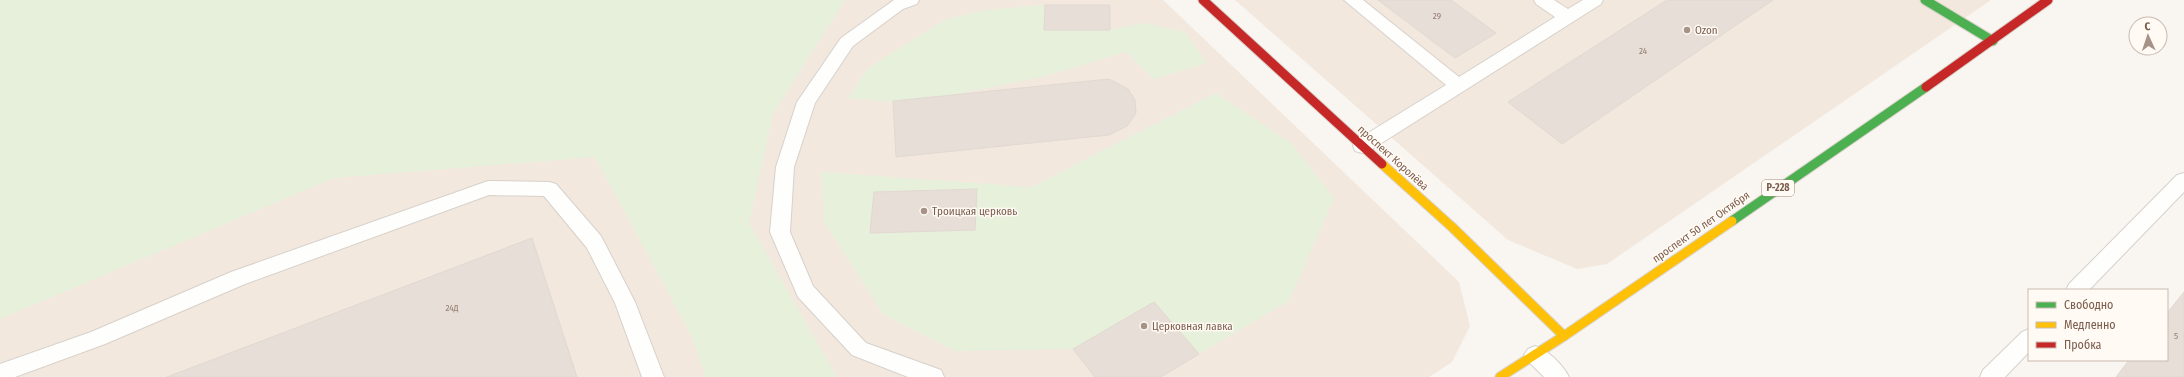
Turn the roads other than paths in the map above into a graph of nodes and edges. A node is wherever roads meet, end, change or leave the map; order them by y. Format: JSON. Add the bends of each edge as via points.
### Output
{"nodes":[{"id":1,"x":1202,"y":0,"type":"edge"},
{"id":2,"x":1352,"y":0,"type":"edge"},
{"id":3,"x":1542,"y":0,"type":"edge"},
{"id":4,"x":1595,"y":0,"type":"edge"},
{"id":5,"x":1925,"y":0,"type":"edge"},
{"id":6,"x":2048,"y":0,"type":"edge"},
{"id":7,"x":902,"y":2,"type":"edge"},
{"id":8,"x":1567,"y":18,"type":"junction"},
{"id":9,"x":1992,"y":41,"type":"junction"},
{"id":10,"x":1459,"y":86,"type":"junction"},
{"id":11,"x":1362,"y":146,"type":"junction"},
{"id":12,"x":2184,"y":180,"type":"edge"},
{"id":13,"x":2077,"y":289,"type":"edge"},
{"id":14,"x":1564,"y":336,"type":"junction"},
{"id":15,"x":2028,"y":339,"type":"edge"},
{"id":16,"x":1535,"y":355,"type":"junction"},
{"id":17,"x":0,"y":374,"type":"edge"},
{"id":18,"x":652,"y":377,"type":"edge"},
{"id":19,"x":933,"y":377,"type":"edge"},
{"id":20,"x":1500,"y":377,"type":"edge"},
{"id":21,"x":1558,"y":377,"type":"edge"},
{"id":22,"x":1991,"y":377,"type":"edge"}],
"edges":[{"from":1,"to":11,"type":"main road","name":"проспект Королёва"},
{"from":2,"to":10,"type":"lane"},
{"from":3,"to":8,"type":"lane"},
{"from":4,"to":8,"type":"lane"},
{"from":5,"to":9,"type":"main road"},
{"from":6,"to":9,"type":"main road","name":"проспект 50 лет Октября","number":"Р-228"},
{"from":7,"to":19,"type":"lane","via":[[847,42],[806,102],[785,167],[780,232],[805,291],[859,349]]},
{"from":8,"to":10,"type":"lane"},
{"from":9,"to":14,"type":"main road","name":"проспект 50 лет Октября","number":"Р-228"},
{"from":10,"to":11,"type":"lane"},
{"from":11,"to":14,"type":"main road","name":"проспект Королёва","via":[[1452,227]]},
{"from":12,"to":13,"type":"lane"},
{"from":14,"to":16,"type":"main road","name":"проспект 50 лет Октября","number":"Р-228"},
{"from":15,"to":22,"type":"lane"},
{"from":16,"to":20,"type":"main road","name":"проспект 50 лет Октября","number":"Р-228"},
{"from":16,"to":21,"type":"lane"},
{"from":17,"to":18,"type":"lane","via":[[98,338],[238,278],[488,188],[549,189],[594,242],[625,302]]}]}
